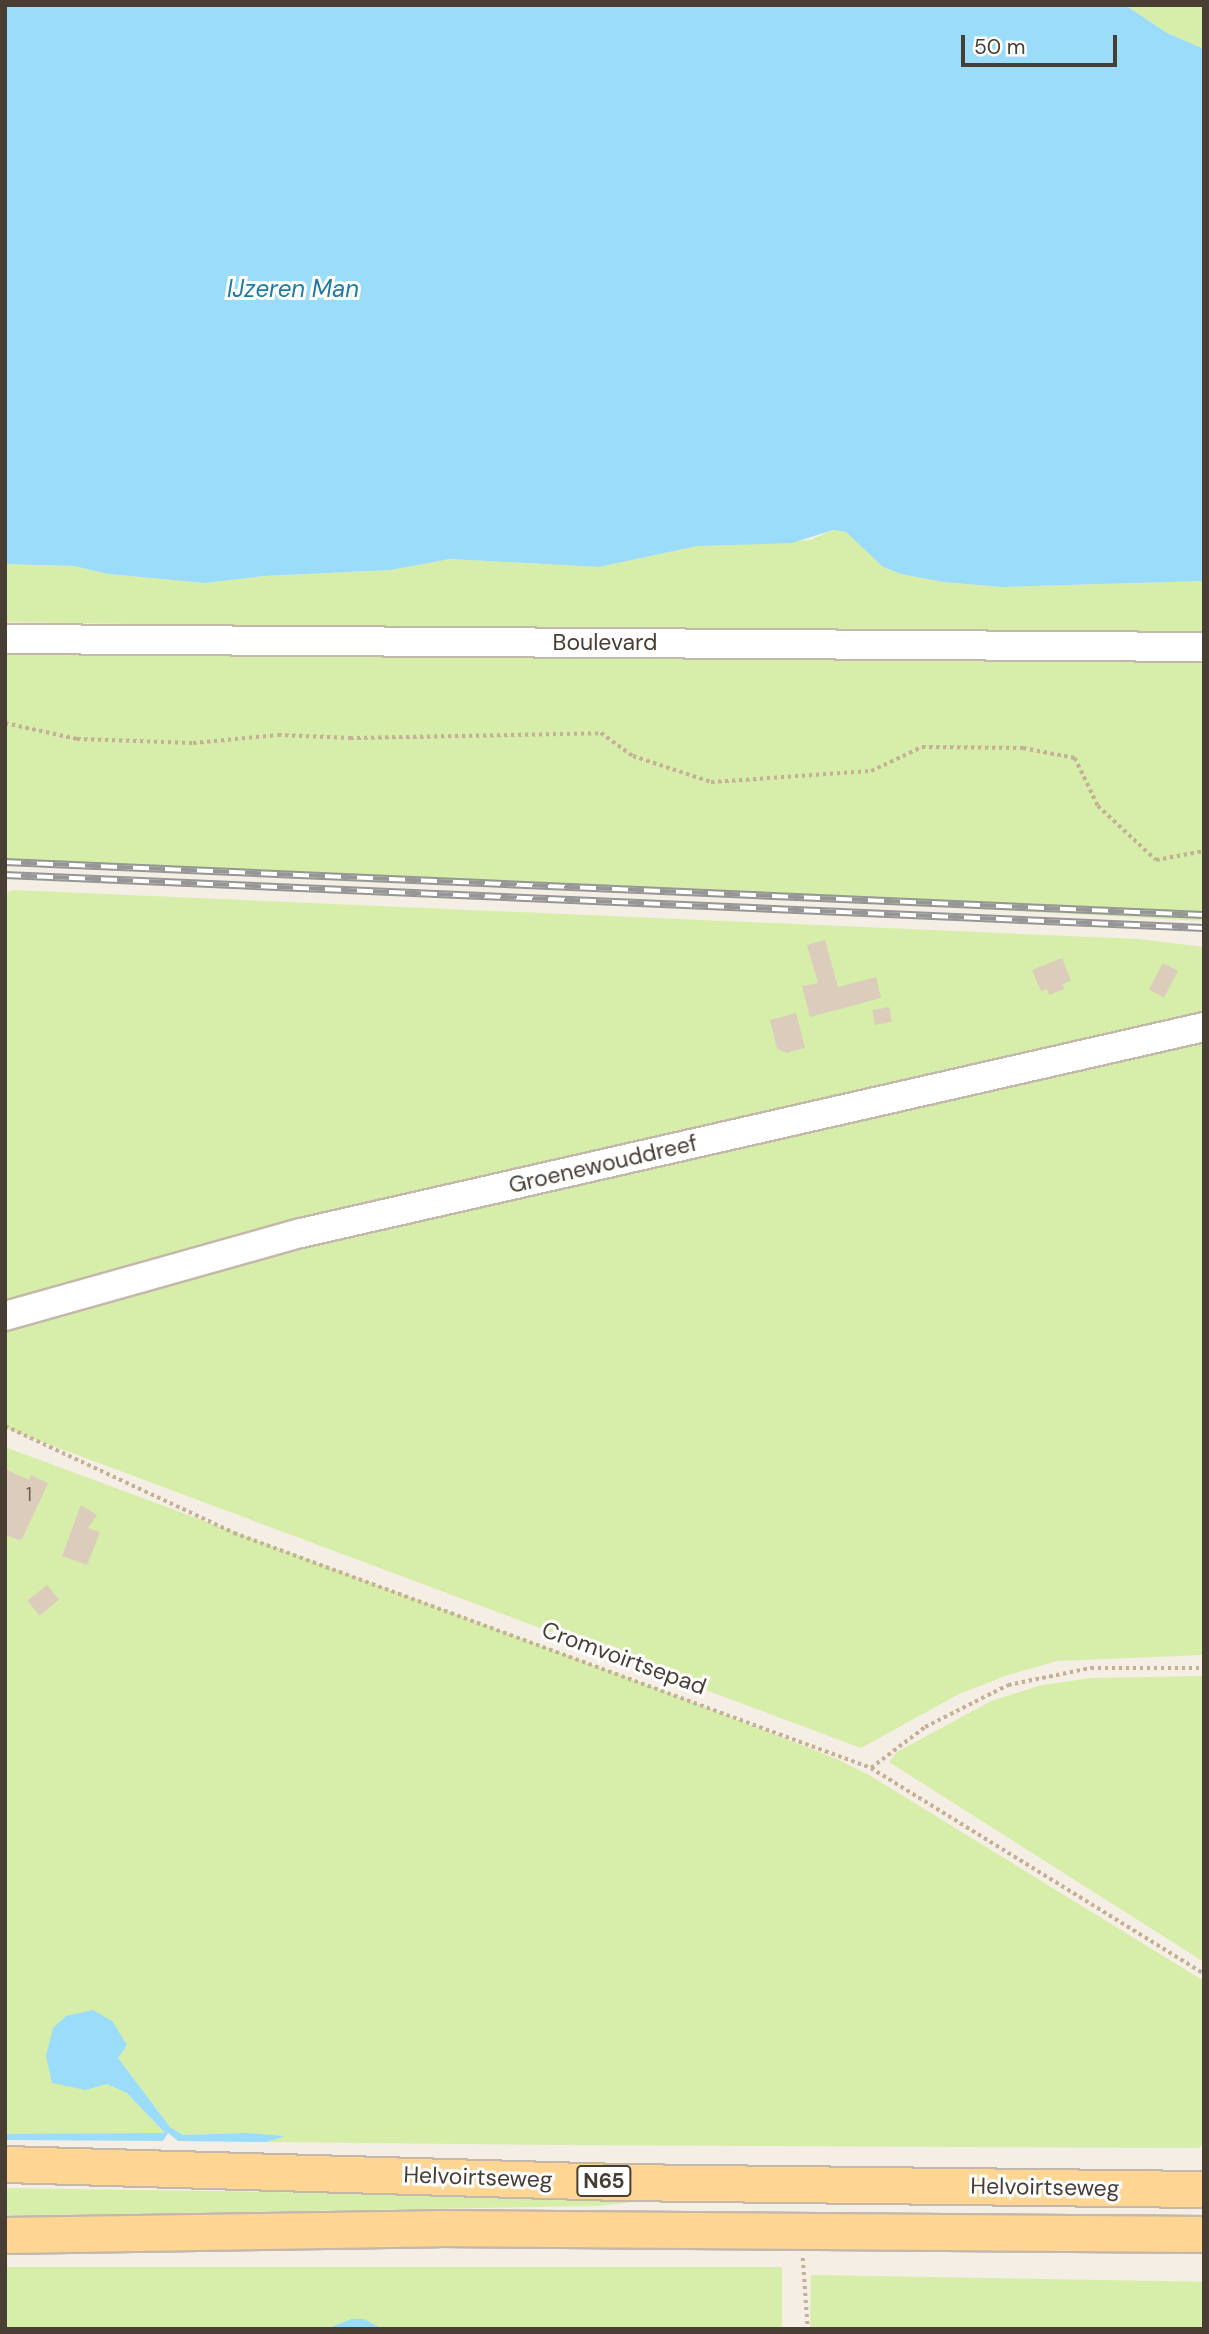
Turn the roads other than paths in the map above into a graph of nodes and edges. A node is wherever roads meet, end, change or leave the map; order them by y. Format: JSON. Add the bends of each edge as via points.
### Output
{"nodes":[{"id":1,"x":5,"y":639,"type":"edge"},
{"id":2,"x":1204,"y":647,"type":"edge"},
{"id":3,"x":1204,"y":1027,"type":"edge"},
{"id":4,"x":5,"y":1316,"type":"edge"},
{"id":5,"x":5,"y":2164,"type":"edge"},
{"id":6,"x":1204,"y":2189,"type":"edge"},
{"id":7,"x":1204,"y":2234,"type":"edge"},
{"id":8,"x":5,"y":2235,"type":"edge"}],
"edges":[{"from":1,"to":2,"type":"street","name":"Boulevard"},
{"from":3,"to":4,"type":"street","name":"Groenewouddreef","via":[[302,1233]]},
{"from":5,"to":6,"type":"main road","name":"Helvoirtseweg","number":"N65","via":[[620,2182]]},
{"from":7,"to":8,"type":"main road","name":"Helvoirtseweg","number":"N65","via":[[438,2228]]}]}
